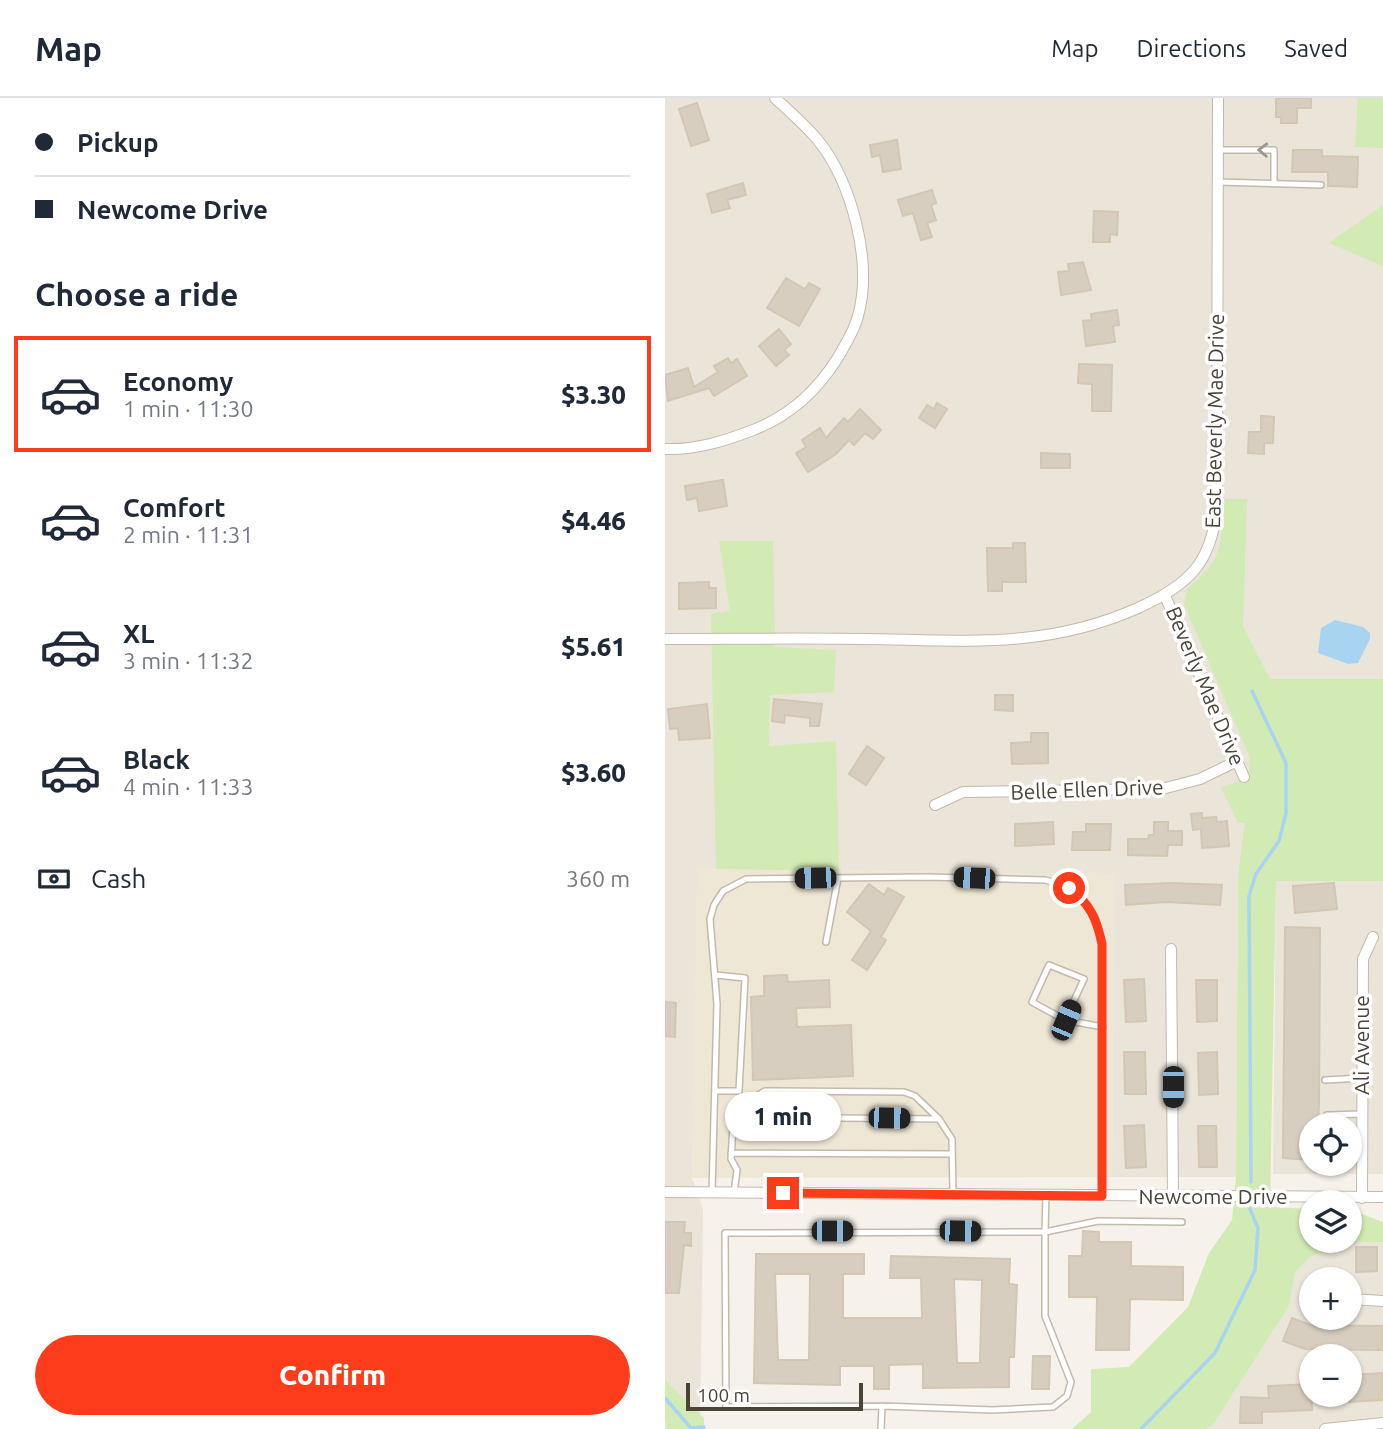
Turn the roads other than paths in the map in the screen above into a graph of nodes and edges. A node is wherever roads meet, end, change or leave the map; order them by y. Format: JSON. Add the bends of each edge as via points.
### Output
{"nodes":[{"id":1,"x":775,"y":98,"type":"edge"},
{"id":2,"x":1218,"y":98,"type":"edge"},
{"id":3,"x":1218,"y":150,"type":"junction"},
{"id":4,"x":1218,"y":182,"type":"junction"},
{"id":5,"x":1274,"y":184,"type":"junction"},
{"id":6,"x":1321,"y":185,"type":"dead end"},
{"id":7,"x":665,"y":449,"type":"edge"},
{"id":8,"x":1165,"y":596,"type":"junction"},
{"id":9,"x":665,"y":639,"type":"edge"},
{"id":10,"x":1237,"y":761,"type":"junction"},
{"id":11,"x":1244,"y":776,"type":"dead end"},
{"id":12,"x":935,"y":806,"type":"dead end"},
{"id":13,"x":838,"y":878,"type":"junction"},
{"id":14,"x":1373,"y":936,"type":"dead end"},
{"id":15,"x":826,"y":943,"type":"dead end"},
{"id":16,"x":1171,"y":949,"type":"dead end"},
{"id":17,"x":716,"y":975,"type":"junction"},
{"id":18,"x":1066,"y":1020,"type":"junction"},
{"id":19,"x":1103,"y":1027,"type":"junction"},
{"id":20,"x":1362,"y":1078,"type":"junction"},
{"id":21,"x":1325,"y":1080,"type":"dead end"},
{"id":22,"x":715,"y":1091,"type":"junction"},
{"id":23,"x":1362,"y":1113,"type":"edge"},
{"id":24,"x":740,"y":1117,"type":"junction"},
{"id":25,"x":939,"y":1119,"type":"junction"},
{"id":26,"x":731,"y":1153,"type":"junction"},
{"id":27,"x":952,"y":1154,"type":"junction"},
{"id":28,"x":665,"y":1192,"type":"edge"},
{"id":29,"x":712,"y":1193,"type":"junction"},
{"id":30,"x":734,"y":1193,"type":"junction"},
{"id":31,"x":953,"y":1195,"type":"junction"},
{"id":32,"x":1046,"y":1195,"type":"junction"},
{"id":33,"x":1102,"y":1196,"type":"junction"},
{"id":34,"x":1173,"y":1196,"type":"junction"},
{"id":35,"x":1299,"y":1197,"type":"edge"},
{"id":36,"x":1383,"y":1197,"type":"edge"},
{"id":37,"x":1362,"y":1198,"type":"edge"},
{"id":38,"x":1182,"y":1222,"type":"dead end"},
{"id":39,"x":1045,"y":1231,"type":"junction"},
{"id":40,"x":1362,"y":1300,"type":"edge"},
{"id":41,"x":1383,"y":1301,"type":"edge"},
{"id":42,"x":882,"y":1406,"type":"junction"},
{"id":43,"x":1383,"y":1423,"type":"edge"},
{"id":44,"x":881,"y":1429,"type":"edge"},
{"id":45,"x":1325,"y":1429,"type":"edge"}],
"edges":[{"from":1,"to":7,"type":"street","via":[[819,141],[850,206],[864,272],[858,317],[829,372],[789,411],[722,442]]},
{"from":2,"to":3,"type":"street","name":"East Beverly Mae Drive"},
{"from":3,"to":4,"type":"street","name":"East Beverly Mae Drive"},
{"from":5,"to":3,"type":"lane","one_way":true,"via":[[1275,150]]},
{"from":4,"to":5,"type":"lane"},
{"from":4,"to":8,"type":"street","name":"East Beverly Mae Drive","via":[[1215,529],[1201,562]]},
{"from":5,"to":6,"type":"lane"},
{"from":8,"to":9,"type":"street","name":"East Beverly Mae Drive","via":[[1095,625],[1028,639]]},
{"from":8,"to":10,"type":"street","name":"Beverly Mae Drive"},
{"from":10,"to":11,"type":"street","name":"Beverly Mae Drive"},
{"from":10,"to":12,"type":"street","name":"Belle Ellen Drive","via":[[1199,779],[1162,789],[963,792]]},
{"from":13,"to":15,"type":"lane"},
{"from":13,"to":17,"type":"lane","via":[[746,879],[730,886],[717,898],[710,919],[710,954]]},
{"from":13,"to":19,"type":"lane","via":[[1045,880],[1069,888],[1089,906],[1099,926]]},
{"from":14,"to":20,"type":"street","name":"Ali Avenue","via":[[1363,960]]},
{"from":16,"to":34,"type":"street"},
{"from":17,"to":22,"type":"lane"},
{"from":17,"to":22,"type":"lane","via":[[745,978],[739,1091]]},
{"from":18,"to":18,"type":"lane","via":[[1032,1002],[1049,965],[1084,979]]},
{"from":18,"to":19,"type":"lane"},
{"from":19,"to":33,"type":"lane"},
{"from":20,"to":21,"type":"lane"},
{"from":20,"to":23,"type":"street","name":"Ali Avenue"},
{"from":22,"to":29,"type":"lane"},
{"from":24,"to":25,"type":"lane"},
{"from":24,"to":25,"type":"lane","via":[[765,1091],[904,1092],[915,1096]]},
{"from":24,"to":26,"type":"lane","via":[[733,1126]]},
{"from":25,"to":27,"type":"lane","via":[[952,1139]]},
{"from":26,"to":27,"type":"lane"},
{"from":26,"to":30,"type":"lane","via":[[737,1170]]},
{"from":27,"to":31,"type":"lane"},
{"from":28,"to":29,"type":"street","name":"Newcome Drive"},
{"from":29,"to":30,"type":"street","name":"Newcome Drive"},
{"from":30,"to":31,"type":"street","name":"Newcome Drive"},
{"from":31,"to":32,"type":"street","name":"Newcome Drive"},
{"from":32,"to":33,"type":"street","name":"Newcome Drive"},
{"from":32,"to":39,"type":"lane"},
{"from":33,"to":34,"type":"street","name":"Newcome Drive"},
{"from":34,"to":35,"type":"street","name":"Newcome Drive"},
{"from":36,"to":37,"type":"street","name":"Newcome Drive"},
{"from":38,"to":39,"type":"lane","via":[[1098,1221]]},
{"from":39,"to":42,"type":"lane","via":[[1045,1316],[1072,1382],[1067,1396],[1053,1408]]},
{"from":39,"to":42,"type":"lane","via":[[725,1233],[726,1407]]},
{"from":40,"to":41,"type":"street"},
{"from":42,"to":44,"type":"lane"},
{"from":43,"to":45,"type":"street"}]}
